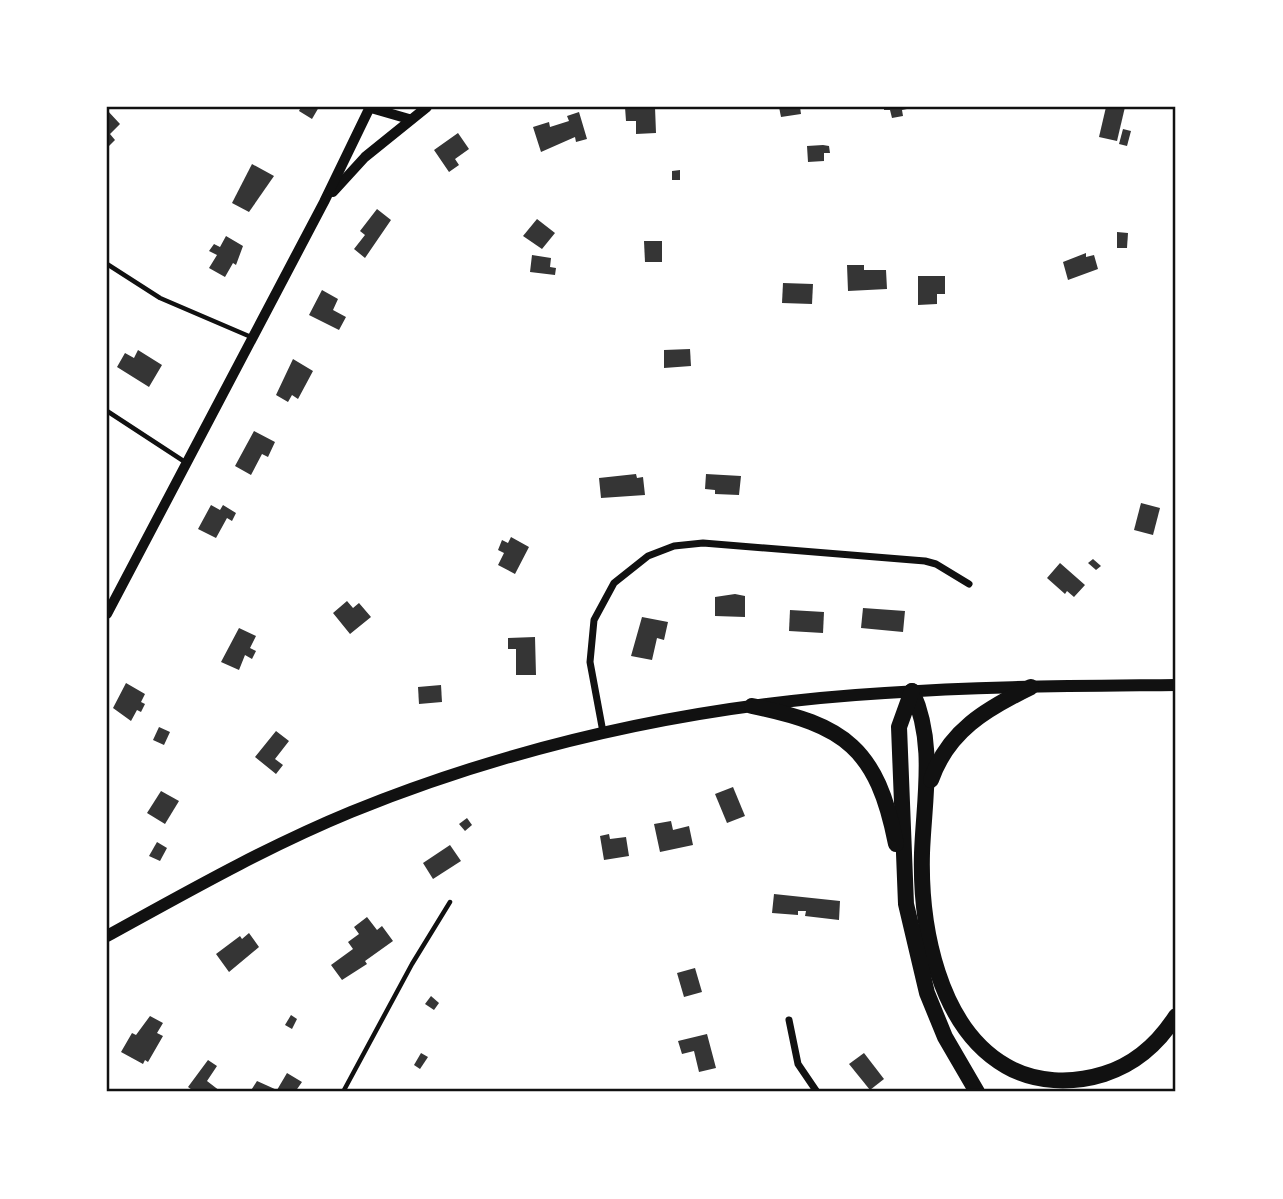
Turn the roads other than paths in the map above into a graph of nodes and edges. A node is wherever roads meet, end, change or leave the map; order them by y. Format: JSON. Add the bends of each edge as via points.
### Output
{"nodes":[{"id":1,"x":371,"y":107,"type":"edge"},
{"id":2,"x":427,"y":107,"type":"edge"},
{"id":3,"x":409,"y":119,"type":"junction"},
{"id":4,"x":324,"y":202,"type":"junction"},
{"id":5,"x":107,"y":264,"type":"edge"},
{"id":6,"x":251,"y":337,"type":"junction"},
{"id":7,"x":107,"y":411,"type":"edge"},
{"id":8,"x":186,"y":462,"type":"junction"},
{"id":9,"x":969,"y":584,"type":"dead end"},
{"id":10,"x":107,"y":614,"type":"edge"},
{"id":11,"x":1176,"y":685,"type":"edge"},
{"id":12,"x":1031,"y":687,"type":"junction"},
{"id":13,"x":912,"y":691,"type":"junction"},
{"id":14,"x":752,"y":706,"type":"junction"},
{"id":15,"x":603,"y":732,"type":"junction"},
{"id":16,"x":926,"y":792,"type":"junction"},
{"id":17,"x":904,"y":887,"type":"junction"},
{"id":18,"x":450,"y":902,"type":"dead end"},
{"id":19,"x":107,"y":936,"type":"edge"},
{"id":20,"x":1176,"y":1016,"type":"edge"},
{"id":21,"x":789,"y":1020,"type":"dead end"},
{"id":22,"x":343,"y":1092,"type":"edge"},
{"id":23,"x":817,"y":1092,"type":"edge"},
{"id":24,"x":977,"y":1092,"type":"edge"}],
"edges":[{"from":1,"to":3,"type":"street"},
{"from":1,"to":4,"type":"street"},
{"from":2,"to":3,"type":"street"},
{"from":3,"to":4,"type":"street"},
{"from":4,"to":6,"type":"street"},
{"from":5,"to":6,"type":"lane","via":[[160,298]]},
{"from":6,"to":8,"type":"street"},
{"from":7,"to":8,"type":"lane"},
{"from":8,"to":10,"type":"street"},
{"from":9,"to":15,"type":"street","via":[[925,561],[703,543],[661,550],[635,563],[614,583],[594,620],[590,662]]},
{"from":11,"to":12,"type":"main road"},
{"from":12,"to":13,"type":"main road"},
{"from":12,"to":16,"type":"highway","via":[[996,704],[961,730],[941,754]]},
{"from":13,"to":14,"type":"main road"},
{"from":13,"to":16,"type":"highway","via":[[926,732]]},
{"from":13,"to":17,"type":"highway","via":[[899,727]]},
{"from":14,"to":15,"type":"main road"},
{"from":14,"to":17,"type":"highway","via":[[821,724],[861,756],[886,801]]},
{"from":15,"to":19,"type":"main road","via":[[468,770],[352,812],[234,866]]},
{"from":16,"to":20,"type":"highway","via":[[922,871],[932,943],[955,1013],[981,1048],[1023,1074],[1079,1080],[1138,1058]]},
{"from":17,"to":24,"type":"highway","via":[[927,993]]},
{"from":18,"to":22,"type":"lane"},
{"from":21,"to":23,"type":"street","via":[[798,1064]]}]}
